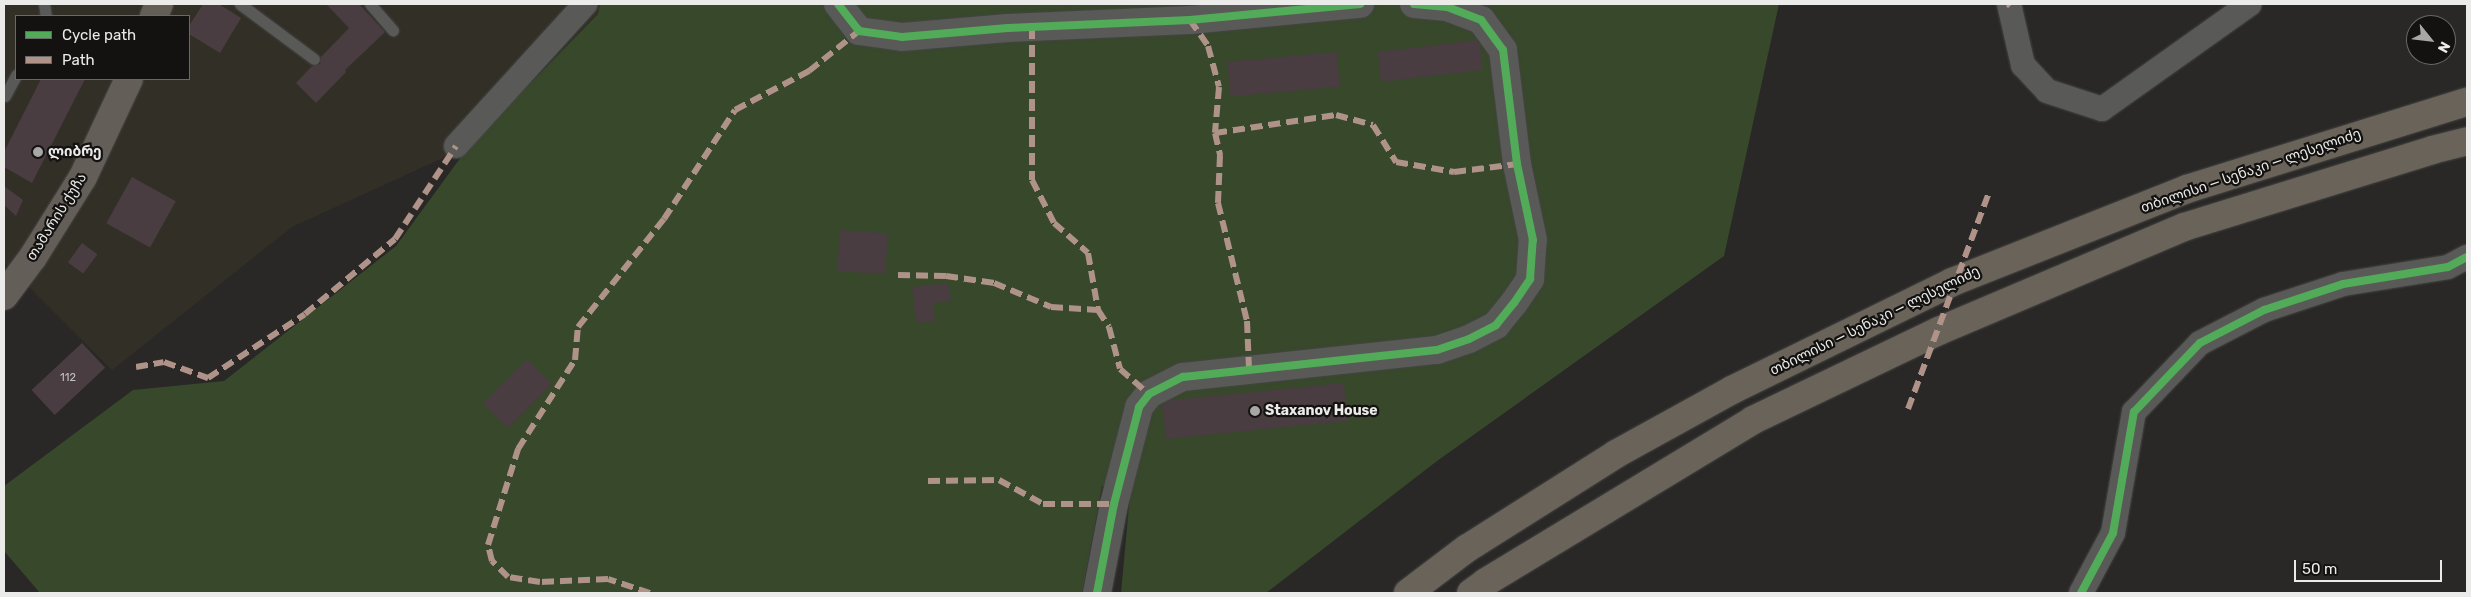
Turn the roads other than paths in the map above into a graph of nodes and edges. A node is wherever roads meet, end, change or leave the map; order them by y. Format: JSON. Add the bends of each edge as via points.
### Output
{"nodes":[{"id":1,"x":240,"y":4,"type":"edge"},
{"id":2,"x":370,"y":4,"type":"edge"},
{"id":3,"x":585,"y":4,"type":"edge"},
{"id":4,"x":838,"y":4,"type":"edge"},
{"id":5,"x":1360,"y":4,"type":"edge"},
{"id":6,"x":1414,"y":4,"type":"edge"},
{"id":7,"x":2009,"y":4,"type":"edge"},
{"id":8,"x":2250,"y":4,"type":"edge"},
{"id":9,"x":393,"y":30,"type":"dead end"},
{"id":10,"x":314,"y":59,"type":"dead end"},
{"id":11,"x":15,"y":77,"type":"edge"},
{"id":12,"x":128,"y":80,"type":"edge"},
{"id":13,"x":5,"y":96,"type":"edge"},
{"id":14,"x":2467,"y":102,"type":"edge"},
{"id":15,"x":2467,"y":141,"type":"edge"},
{"id":16,"x":456,"y":146,"type":"dead end"},
{"id":17,"x":2467,"y":257,"type":"edge"},
{"id":18,"x":4,"y":296,"type":"edge"},
{"id":19,"x":1097,"y":593,"type":"edge"},
{"id":20,"x":1408,"y":593,"type":"edge"},
{"id":21,"x":1472,"y":593,"type":"edge"},
{"id":22,"x":2081,"y":593,"type":"edge"}],
"edges":[{"from":1,"to":10,"type":"lane"},
{"from":2,"to":9,"type":"lane"},
{"from":3,"to":16,"type":"street"},
{"from":4,"to":5,"type":"street","via":[[859,31],[902,37],[1008,28],[1190,20]]},
{"from":6,"to":19,"type":"street","via":[[1447,7],[1482,20],[1503,50],[1516,155],[1533,240],[1530,279],[1496,325],[1469,339],[1436,350],[1183,377],[1149,394],[1139,407],[1114,504]]},
{"from":7,"to":8,"type":"street","via":[[2023,65],[2047,91],[2102,109]]},
{"from":11,"to":13,"type":"lane"},
{"from":12,"to":18,"type":"main road","name":"თამარის ქუჩა","via":[[83,177],[33,258]]},
{"from":14,"to":20,"type":"highway","name":"თბილისი — სენაკი — ლესელიძე","via":[[2187,189],[1952,282],[1732,390],[1616,454],[1466,549]]},
{"from":15,"to":21,"type":"highway","via":[[2184,227],[1939,331],[1754,420]]},
{"from":17,"to":22,"type":"street","via":[[2448,267],[2343,284],[2264,310],[2200,343],[2134,412],[2113,533]]}]}
